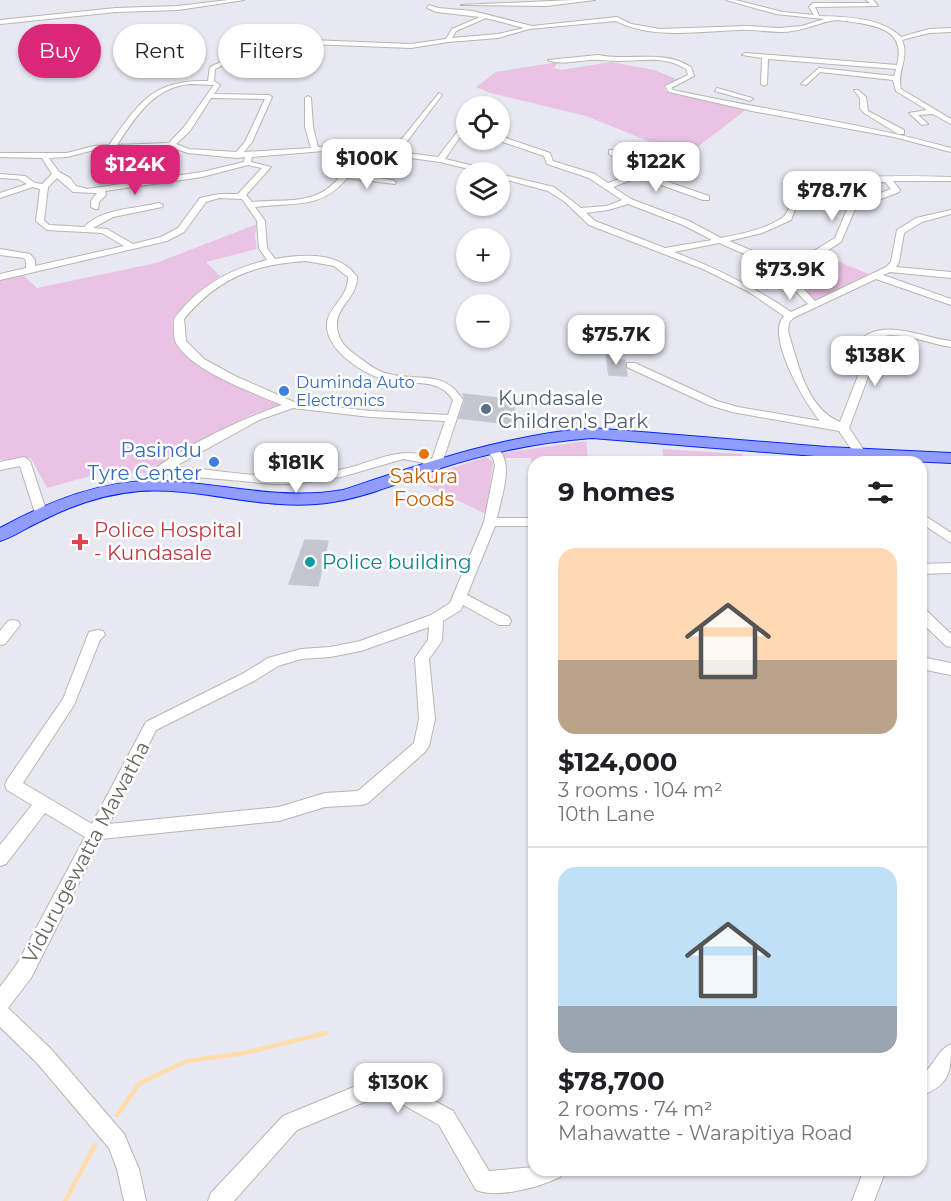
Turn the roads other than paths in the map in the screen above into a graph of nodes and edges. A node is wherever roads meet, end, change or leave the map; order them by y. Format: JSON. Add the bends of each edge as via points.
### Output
{"nodes":[{"id":1,"x":237,"y":0,"type":"edge"},
{"id":2,"x":592,"y":0,"type":"edge"},
{"id":3,"x":729,"y":0,"type":"edge"},
{"id":4,"x":869,"y":0,"type":"edge"},
{"id":5,"x":486,"y":16,"type":"junction"},
{"id":6,"x":818,"y":18,"type":"junction"},
{"id":7,"x":832,"y":18,"type":"junction"},
{"id":8,"x":0,"y":22,"type":"edge"},
{"id":9,"x":532,"y":28,"type":"junction"},
{"id":10,"x":951,"y":30,"type":"edge"},
{"id":11,"x":899,"y":39,"type":"junction"},
{"id":12,"x":448,"y":40,"type":"junction"},
{"id":13,"x":745,"y":55,"type":"dead end"},
{"id":14,"x":765,"y":57,"type":"junction"},
{"id":15,"x":551,"y":60,"type":"dead end"},
{"id":16,"x":900,"y":67,"type":"junction"},
{"id":17,"x":897,"y":78,"type":"junction"},
{"id":18,"x":210,"y":83,"type":"junction"},
{"id":19,"x":764,"y":84,"type":"dead end"},
{"id":20,"x":804,"y":84,"type":"dead end"},
{"id":21,"x":725,"y":86,"type":"dead end"},
{"id":22,"x":717,"y":90,"type":"junction"},
{"id":23,"x":856,"y":91,"type":"dead end"},
{"id":24,"x":439,"y":95,"type":"dead end"},
{"id":25,"x":208,"y":96,"type":"junction"},
{"id":26,"x":308,"y":98,"type":"dead end"},
{"id":27,"x":702,"y":99,"type":"junction"},
{"id":28,"x":793,"y":110,"type":"dead end"},
{"id":29,"x":932,"y":112,"type":"junction"},
{"id":30,"x":951,"y":122,"type":"edge"},
{"id":31,"x":924,"y":124,"type":"dead end"},
{"id":32,"x":456,"y":138,"type":"edge"},
{"id":33,"x":510,"y":142,"type":"edge"},
{"id":34,"x":925,"y":144,"type":"junction"},
{"id":35,"x":171,"y":145,"type":"junction"},
{"id":36,"x":0,"y":147,"type":"edge"},
{"id":37,"x":111,"y":148,"type":"junction"},
{"id":38,"x":363,"y":150,"type":"junction"},
{"id":39,"x":951,"y":150,"type":"edge"},
{"id":40,"x":315,"y":151,"type":"junction"},
{"id":41,"x":612,"y":152,"type":"dead end"},
{"id":42,"x":394,"y":153,"type":"junction"},
{"id":43,"x":0,"y":155,"type":"edge"},
{"id":44,"x":28,"y":156,"type":"junction"},
{"id":45,"x":44,"y":156,"type":"junction"},
{"id":46,"x":237,"y":156,"type":"junction"},
{"id":47,"x":248,"y":159,"type":"junction"},
{"id":48,"x":440,"y":160,"type":"junction"},
{"id":49,"x":456,"y":164,"type":"edge"},
{"id":50,"x":56,"y":174,"type":"junction"},
{"id":51,"x":639,"y":174,"type":"junction"},
{"id":52,"x":344,"y":175,"type":"junction"},
{"id":53,"x":0,"y":176,"type":"edge"},
{"id":54,"x":510,"y":179,"type":"edge"},
{"id":55,"x":951,"y":179,"type":"edge"},
{"id":56,"x":888,"y":181,"type":"junction"},
{"id":57,"x":392,"y":182,"type":"dead end"},
{"id":58,"x":32,"y":185,"type":"junction"},
{"id":59,"x":608,"y":186,"type":"junction"},
{"id":60,"x":44,"y":187,"type":"junction"},
{"id":61,"x":100,"y":189,"type":"junction"},
{"id":62,"x":0,"y":196,"type":"edge"},
{"id":63,"x":240,"y":197,"type":"junction"},
{"id":64,"x":706,"y":198,"type":"dead end"},
{"id":65,"x":628,"y":201,"type":"junction"},
{"id":66,"x":159,"y":205,"type":"dead end"},
{"id":67,"x":249,"y":205,"type":"junction"},
{"id":68,"x":95,"y":207,"type":"dead end"},
{"id":69,"x":578,"y":211,"type":"junction"},
{"id":70,"x":951,"y":212,"type":"edge"},
{"id":71,"x":88,"y":228,"type":"junction"},
{"id":72,"x":719,"y":240,"type":"junction"},
{"id":73,"x":132,"y":247,"type":"junction"},
{"id":74,"x":665,"y":251,"type":"junction"},
{"id":75,"x":0,"y":252,"type":"edge"},
{"id":76,"x":273,"y":262,"type":"junction"},
{"id":77,"x":890,"y":268,"type":"junction"},
{"id":78,"x":30,"y":269,"type":"junction"},
{"id":79,"x":790,"y":270,"type":"junction"},
{"id":80,"x":951,"y":275,"type":"edge"},
{"id":81,"x":877,"y":276,"type":"junction"},
{"id":82,"x":0,"y":277,"type":"edge"},
{"id":83,"x":951,"y":302,"type":"edge"},
{"id":84,"x":814,"y":305,"type":"junction"},
{"id":85,"x":790,"y":316,"type":"junction"},
{"id":86,"x":951,"y":344,"type":"edge"},
{"id":87,"x":631,"y":365,"type":"dead end"},
{"id":88,"x":292,"y":405,"type":"junction"},
{"id":89,"x":451,"y":418,"type":"junction"},
{"id":90,"x":843,"y":428,"type":"junction"},
{"id":91,"x":491,"y":449,"type":"junction"},
{"id":92,"x":841,"y":456,"type":"edge"},
{"id":93,"x":862,"y":456,"type":"edge"},
{"id":94,"x":927,"y":458,"type":"edge"},
{"id":95,"x":951,"y":458,"type":"edge"},
{"id":96,"x":0,"y":466,"type":"edge"},
{"id":97,"x":436,"y":466,"type":"junction"},
{"id":98,"x":159,"y":470,"type":"junction"},
{"id":99,"x":142,"y":485,"type":"junction"},
{"id":100,"x":41,"y":513,"type":"junction"},
{"id":101,"x":927,"y":521,"type":"edge"},
{"id":102,"x":490,"y":522,"type":"junction"},
{"id":103,"x":528,"y":522,"type":"edge"},
{"id":104,"x":0,"y":535,"type":"edge"},
{"id":105,"x":951,"y":539,"type":"edge"},
{"id":106,"x":951,"y":568,"type":"edge"},
{"id":107,"x":927,"y":569,"type":"edge"},
{"id":108,"x":460,"y":597,"type":"junction"},
{"id":109,"x":436,"y":619,"type":"junction"},
{"id":110,"x":927,"y":620,"type":"edge"},
{"id":111,"x":504,"y":621,"type":"dead end"},
{"id":112,"x":13,"y":626,"type":"dead end"},
{"id":113,"x":98,"y":635,"type":"dead end"},
{"id":114,"x":0,"y":640,"type":"edge"},
{"id":115,"x":951,"y":642,"type":"edge"},
{"id":116,"x":927,"y":664,"type":"edge"},
{"id":117,"x":951,"y":669,"type":"edge"},
{"id":118,"x":43,"y":803,"type":"junction"},
{"id":119,"x":97,"y":832,"type":"junction"},
{"id":120,"x":0,"y":858,"type":"edge"},
{"id":121,"x":0,"y":1003,"type":"edge"},
{"id":122,"x":0,"y":1014,"type":"edge"},
{"id":123,"x":951,"y":1054,"type":"edge"},
{"id":124,"x":927,"y":1082,"type":"edge"},
{"id":125,"x":537,"y":1176,"type":"edge"},
{"id":126,"x":873,"y":1176,"type":"edge"},
{"id":127,"x":135,"y":1201,"type":"edge"},
{"id":128,"x":219,"y":1201,"type":"edge"},
{"id":129,"x":863,"y":1201,"type":"edge"}],
"edges":[{"from":1,"to":8,"type":"street"},
{"from":2,"to":5,"type":"street","via":[[428,8]]},
{"from":3,"to":6,"type":"street","via":[[778,13]]},
{"from":4,"to":6,"type":"street","via":[[876,5],[815,4],[812,7]]},
{"from":5,"to":9,"type":"street"},
{"from":5,"to":12,"type":"street","via":[[454,30]]},
{"from":6,"to":7,"type":"street"},
{"from":7,"to":9,"type":"street","via":[[786,30],[658,29],[626,25],[617,19]]},
{"from":7,"to":11,"type":"street","via":[[887,28]]},
{"from":9,"to":12,"type":"street","via":[[498,36]]},
{"from":10,"to":11,"type":"street"},
{"from":11,"to":16,"type":"street","via":[[904,57]]},
{"from":12,"to":18,"type":"street","via":[[411,46],[310,42],[214,66]]},
{"from":13,"to":14,"type":"street"},
{"from":14,"to":16,"type":"street"},
{"from":14,"to":19,"type":"street"},
{"from":15,"to":27,"type":"street","via":[[641,56],[673,60],[689,68],[692,76],[668,89]]},
{"from":16,"to":17,"type":"street"},
{"from":17,"to":20,"type":"street","via":[[819,70]]},
{"from":17,"to":29,"type":"street","via":[[898,90]]},
{"from":18,"to":25,"type":"street","via":[[217,85]]},
{"from":18,"to":37,"type":"street","via":[[176,84],[154,94],[142,104]]},
{"from":21,"to":22,"type":"street"},
{"from":22,"to":27,"type":"street"},
{"from":22,"to":28,"type":"street"},
{"from":23,"to":34,"type":"street","via":[[863,97],[862,108],[866,112]]},
{"from":24,"to":42,"type":"street"},
{"from":25,"to":35,"type":"street","via":[[187,129]]},
{"from":25,"to":46,"type":"street","via":[[269,97]]},
{"from":26,"to":40,"type":"street"},
{"from":27,"to":34,"type":"street","via":[[852,126]]},
{"from":29,"to":30,"type":"street"},
{"from":29,"to":31,"type":"street","via":[[912,112]]},
{"from":32,"to":48,"type":"street"},
{"from":33,"to":59,"type":"street","via":[[547,155],[550,162],[592,176]]},
{"from":34,"to":39,"type":"street"},
{"from":35,"to":37,"type":"street"},
{"from":35,"to":46,"type":"street","via":[[188,151]]},
{"from":36,"to":44,"type":"street"},
{"from":37,"to":45,"type":"street"},
{"from":38,"to":40,"type":"street","via":[[348,147]]},
{"from":38,"to":42,"type":"street"},
{"from":38,"to":52,"type":"street"},
{"from":40,"to":47,"type":"street"},
{"from":41,"to":51,"type":"street","via":[[651,169]]},
{"from":42,"to":48,"type":"street"},
{"from":43,"to":44,"type":"street"},
{"from":44,"to":45,"type":"street"},
{"from":45,"to":50,"type":"street"},
{"from":46,"to":47,"type":"street"},
{"from":47,"to":61,"type":"street","via":[[183,177]]},
{"from":47,"to":63,"type":"street","via":[[267,167]]},
{"from":48,"to":49,"type":"street"},
{"from":50,"to":60,"type":"street"},
{"from":50,"to":61,"type":"street","via":[[75,190]]},
{"from":51,"to":59,"type":"street"},
{"from":51,"to":64,"type":"street"},
{"from":52,"to":57,"type":"street"},
{"from":52,"to":67,"type":"street","via":[[325,194],[291,202]]},
{"from":53,"to":58,"type":"street","via":[[21,176]]},
{"from":54,"to":69,"type":"street","via":[[551,189]]},
{"from":55,"to":56,"type":"street"},
{"from":56,"to":72,"type":"street","via":[[850,182],[806,193],[793,203],[788,218]]},
{"from":56,"to":79,"type":"street","via":[[896,190],[852,207],[838,240]]},
{"from":58,"to":60,"type":"street"},
{"from":58,"to":62,"type":"street"},
{"from":59,"to":65,"type":"street"},
{"from":60,"to":71,"type":"street","via":[[40,221],[47,227]]},
{"from":61,"to":68,"type":"street","via":[[102,195],[95,201]]},
{"from":63,"to":67,"type":"street"},
{"from":63,"to":73,"type":"street","via":[[207,197],[182,230],[165,239]]},
{"from":65,"to":69,"type":"street"},
{"from":65,"to":72,"type":"street"},
{"from":66,"to":71,"type":"street","via":[[102,216]]},
{"from":67,"to":76,"type":"street","via":[[261,221],[263,248]]},
{"from":69,"to":74,"type":"street","via":[[592,223]]},
{"from":70,"to":77,"type":"street","via":[[919,220],[900,232],[895,262]]},
{"from":71,"to":73,"type":"street","via":[[104,231]]},
{"from":72,"to":74,"type":"street"},
{"from":72,"to":79,"type":"street"},
{"from":73,"to":78,"type":"street"},
{"from":74,"to":85,"type":"street","via":[[752,290]]},
{"from":75,"to":78,"type":"street","via":[[27,256]]},
{"from":76,"to":88,"type":"street","via":[[225,277],[193,301],[179,319],[180,341],[208,366]]},
{"from":76,"to":89,"type":"street","via":[[315,259],[349,271],[352,286],[333,315],[334,336],[339,345],[381,376],[430,381],[454,391],[458,400]]},
{"from":77,"to":80,"type":"street"},
{"from":77,"to":81,"type":"street"},
{"from":78,"to":82,"type":"street"},
{"from":79,"to":84,"type":"street","via":[[796,286]]},
{"from":81,"to":83,"type":"street"},
{"from":81,"to":84,"type":"street"},
{"from":84,"to":85,"type":"street"},
{"from":85,"to":90,"type":"street","via":[[784,322],[783,332],[799,382],[825,420]]},
{"from":86,"to":90,"type":"street","via":[[887,332],[869,335],[863,342],[870,358]]},
{"from":87,"to":90,"type":"street","via":[[736,410]]},
{"from":88,"to":89,"type":"street"},
{"from":88,"to":98,"type":"street","via":[[255,418]]},
{"from":89,"to":97,"type":"street"},
{"from":90,"to":93,"type":"street"},
{"from":91,"to":92,"type":"highway","via":[[544,437],[592,433]]},
{"from":91,"to":97,"type":"highway"},
{"from":91,"to":102,"type":"street","name":"Vidurugewatta Mawatha","via":[[501,466]]},
{"from":94,"to":95,"type":"highway"},
{"from":96,"to":100,"type":"street","via":[[24,461]]},
{"from":97,"to":98,"type":"street","via":[[423,457],[401,455],[308,479],[260,480]]},
{"from":97,"to":99,"type":"highway","via":[[345,495],[302,501]]},
{"from":98,"to":99,"type":"street"},
{"from":99,"to":100,"type":"highway","via":[[100,491]]},
{"from":100,"to":104,"type":"highway"},
{"from":101,"to":105,"type":"street"},
{"from":102,"to":103,"type":"street"},
{"from":102,"to":108,"type":"street","name":"Vidurugewatta Mawatha"},
{"from":106,"to":107,"type":"street"},
{"from":108,"to":109,"type":"street","name":"Vidurugewatta Mawatha","via":[[456,606]]},
{"from":108,"to":111,"type":"street"},
{"from":109,"to":119,"type":"street","name":"Vidurugewatta Mawatha","via":[[361,646],[273,662],[151,726]]},
{"from":109,"to":119,"type":"street","via":[[435,641],[422,658],[427,719],[421,746],[362,798],[325,800],[279,814]]},
{"from":110,"to":115,"type":"street"},
{"from":112,"to":114,"type":"street"},
{"from":113,"to":118,"type":"street","via":[[94,636],[69,701],[13,785]]},
{"from":116,"to":117,"type":"street"},
{"from":118,"to":119,"type":"street","via":[[85,830]]},
{"from":118,"to":120,"type":"street"},
{"from":119,"to":121,"type":"street","name":"Vidurugewatta Mawatha","via":[[24,971]]},
{"from":122,"to":127,"type":"street","via":[[44,1056],[117,1140]]},
{"from":123,"to":124,"type":"street"},
{"from":125,"to":128,"type":"street","via":[[484,1182],[446,1119],[385,1084],[290,1123]]},
{"from":126,"to":129,"type":"street"}]}
